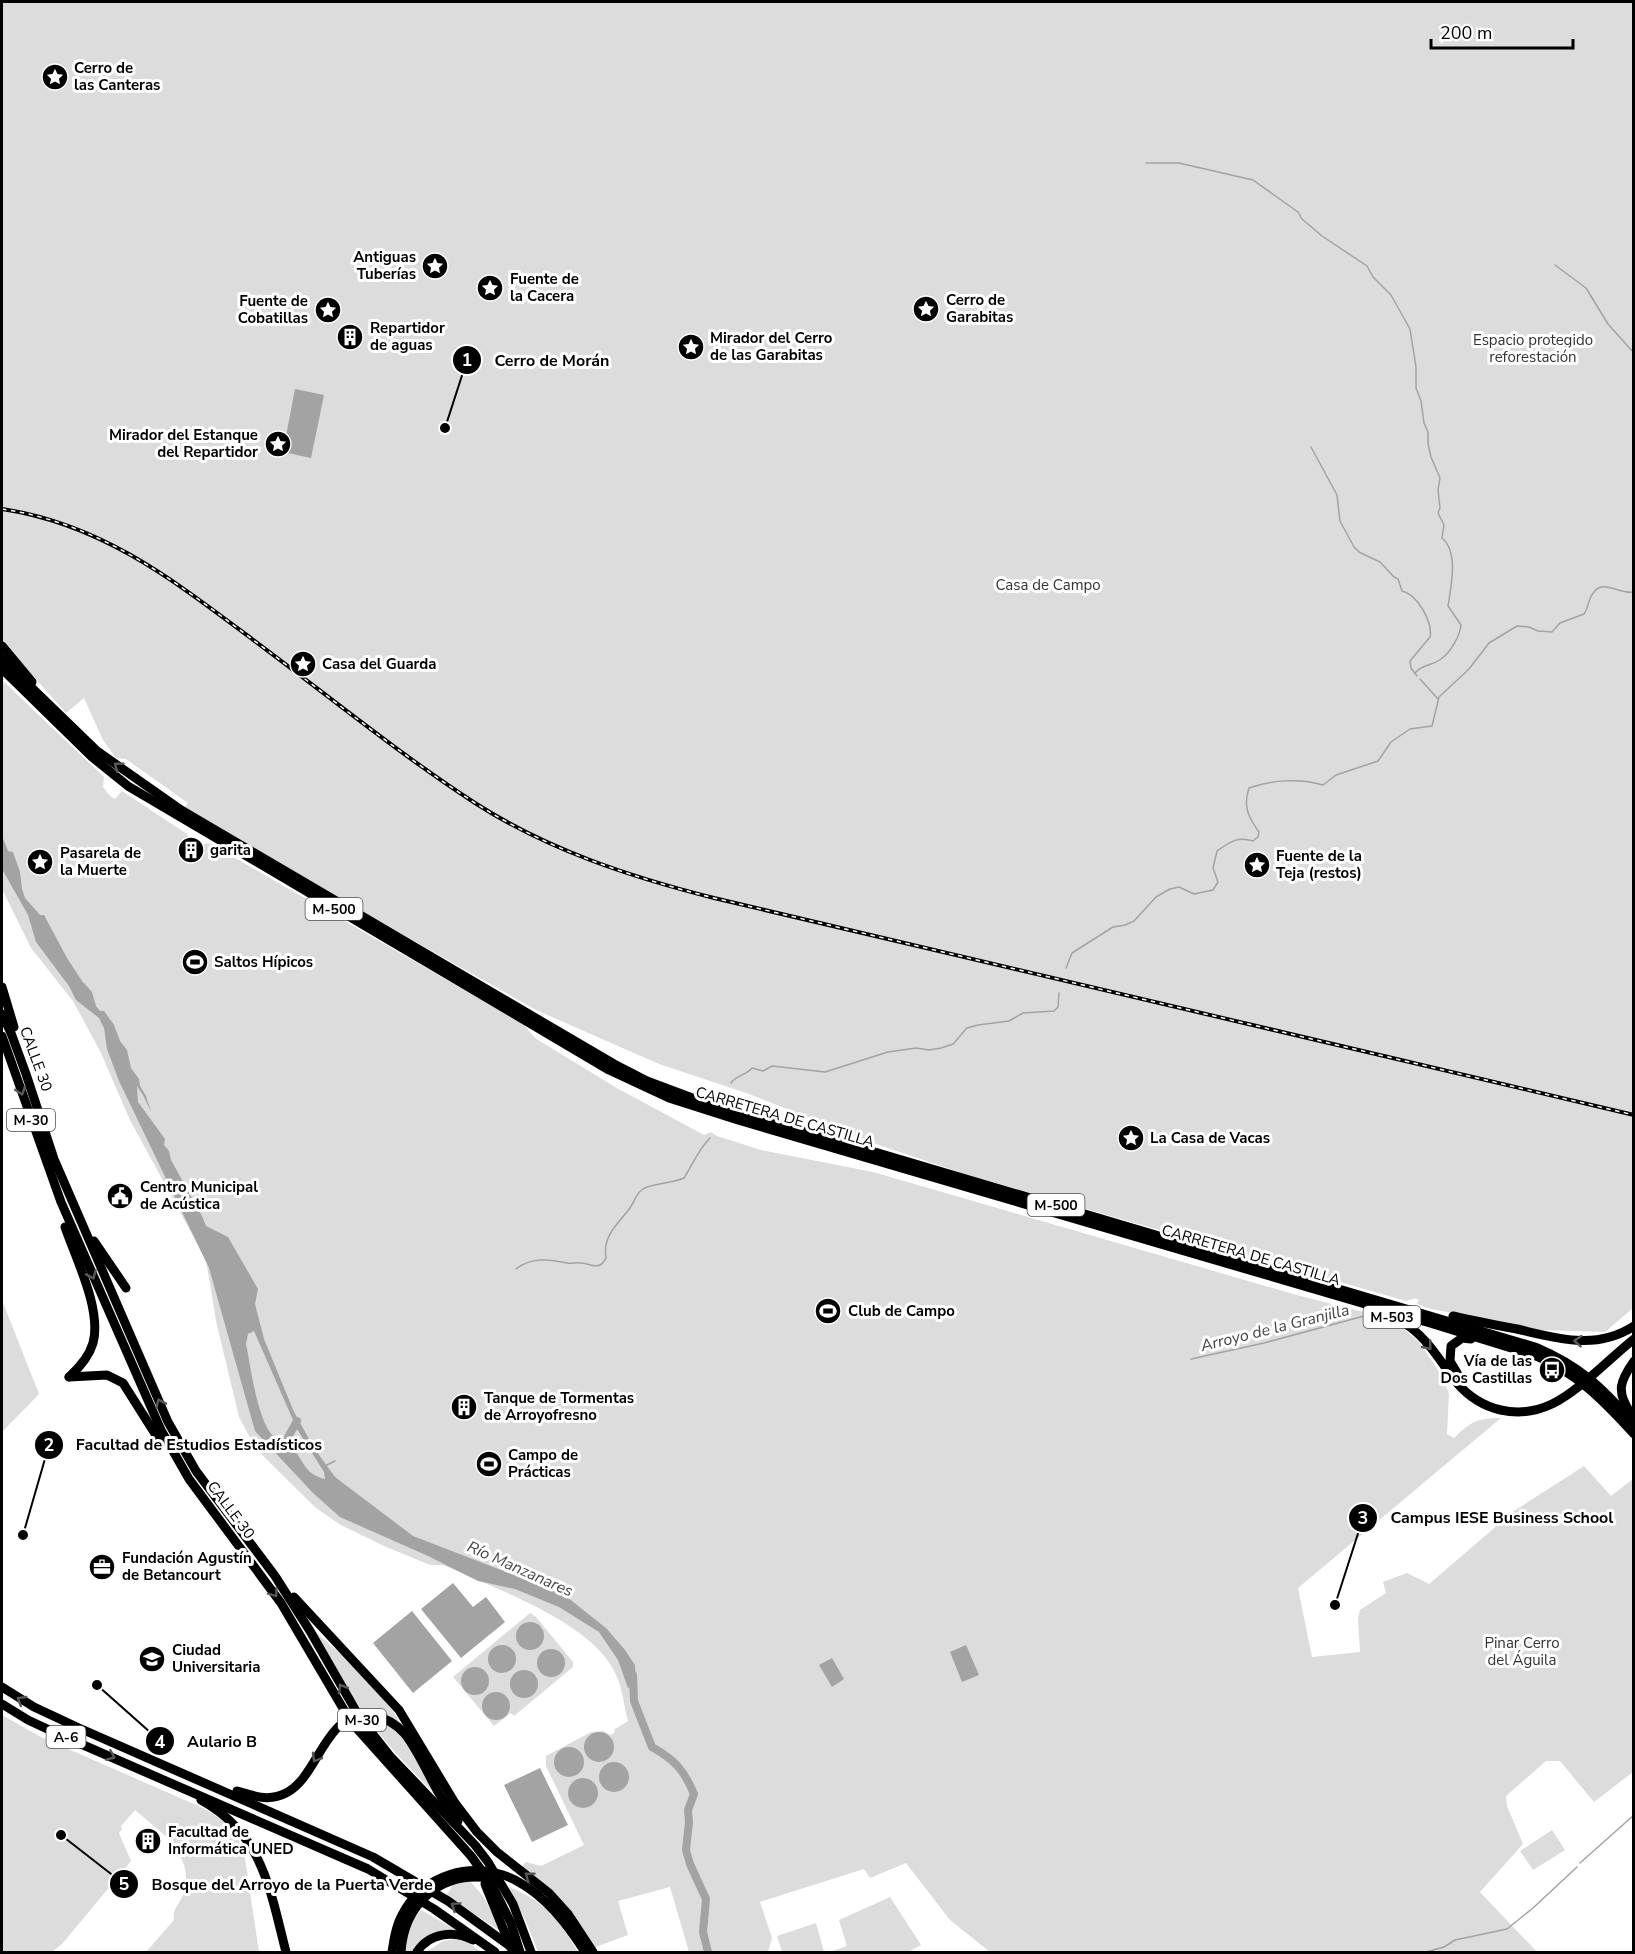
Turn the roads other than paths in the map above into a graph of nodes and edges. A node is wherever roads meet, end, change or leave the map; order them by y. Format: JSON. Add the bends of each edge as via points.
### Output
{"nodes":[{"id":1,"x":2,"y":646,"type":"edge"},
{"id":2,"x":2,"y":659,"type":"edge"},
{"id":3,"x":2,"y":669,"type":"edge"},
{"id":4,"x":75,"y":731,"type":"junction"},
{"id":5,"x":2,"y":987,"type":"edge"},
{"id":6,"x":2,"y":1014,"type":"edge"},
{"id":7,"x":2,"y":1036,"type":"edge"},
{"id":8,"x":16,"y":1047,"type":"junction"},
{"id":9,"x":695,"y":1103,"type":"junction"},
{"id":10,"x":739,"y":1116,"type":"junction"},
{"id":11,"x":61,"y":1202,"type":"junction"},
{"id":12,"x":80,"y":1221,"type":"junction"},
{"id":13,"x":126,"y":1288,"type":"dead end"},
{"id":14,"x":1322,"y":1292,"type":"junction"},
{"id":15,"x":1372,"y":1298,"type":"junction"},
{"id":16,"x":1634,"y":1326,"type":"edge"},
{"id":17,"x":1634,"y":1331,"type":"edge"},
{"id":18,"x":1634,"y":1339,"type":"edge"},
{"id":19,"x":1534,"y":1355,"type":"junction"},
{"id":20,"x":1634,"y":1361,"type":"edge"},
{"id":21,"x":1593,"y":1369,"type":"junction"},
{"id":22,"x":1570,"y":1388,"type":"junction"},
{"id":23,"x":1634,"y":1416,"type":"edge"},
{"id":24,"x":1633,"y":1430,"type":"edge"},
{"id":25,"x":199,"y":1465,"type":"dead end"},
{"id":26,"x":189,"y":1479,"type":"junction"},
{"id":27,"x":221,"y":1507,"type":"junction"},
{"id":28,"x":275,"y":1576,"type":"junction"},
{"id":29,"x":2,"y":1687,"type":"edge"},
{"id":30,"x":2,"y":1704,"type":"edge"},
{"id":31,"x":46,"y":1706,"type":"dead end"},
{"id":32,"x":79,"y":1728,"type":"junction"},
{"id":33,"x":367,"y":1742,"type":"junction"},
{"id":34,"x":132,"y":1765,"type":"junction"},
{"id":35,"x":191,"y":1777,"type":"junction"},
{"id":36,"x":474,"y":1845,"type":"junction"},
{"id":37,"x":522,"y":1887,"type":"junction"},
{"id":38,"x":492,"y":1950,"type":"edge"},
{"id":39,"x":286,"y":1953,"type":"edge"},
{"id":40,"x":392,"y":1953,"type":"edge"},
{"id":41,"x":401,"y":1953,"type":"edge"},
{"id":42,"x":417,"y":1953,"type":"edge"},
{"id":43,"x":516,"y":1953,"type":"edge"},
{"id":44,"x":531,"y":1953,"type":"edge"},
{"id":45,"x":583,"y":1953,"type":"edge"},
{"id":46,"x":593,"y":1953,"type":"edge"}],
"edges":[{"from":1,"to":4,"type":"highway"},
{"from":2,"to":4,"type":"highway","name":"CARRETERA DE CASTILLA","number":"M-500"},
{"from":3,"to":9,"type":"highway","name":"CARRETERA DE CASTILLA","number":"M-500","via":[[92,757],[128,786],[609,1070],[645,1088]]},
{"from":9,"to":4,"type":"highway","name":"CARRETERA DE CASTILLA","number":"M-500","one_way":true,"via":[[614,1064],[200,822],[139,782]]},
{"from":5,"to":8,"type":"highway"},
{"from":6,"to":8,"type":"highway","name":"CALLE 30","number":"M-30"},
{"from":7,"to":11,"type":"highway","name":"CALLE 30","number":"M-30","one_way":true},
{"from":8,"to":12,"type":"highway","name":"CALLE 30","number":"M-30"},
{"from":9,"to":10,"type":"highway","name":"CARRETERA DE CASTILLA","number":"M-500"},
{"from":10,"to":14,"type":"highway","name":"CARRETERA DE CASTILLA","number":"M-500"},
{"from":10,"to":15,"type":"highway","name":"CARRETERA DE CASTILLA","number":"M-500"},
{"from":11,"to":26,"type":"highway","name":"CALLE 30","number":"M-30","one_way":true,"via":[[161,1430]]},
{"from":11,"to":26,"type":"highway","via":[[95,1324],[93,1344],[69,1377],[107,1375],[123,1383],[176,1468]]},
{"from":12,"to":13,"type":"highway"},
{"from":27,"to":12,"type":"highway","name":"CALLE 30","number":"M-30","one_way":true,"via":[[168,1422]]},
{"from":14,"to":19,"type":"highway","name":"CARRETERA DE CASTILLA","number":"M-500"},
{"from":14,"to":22,"type":"highway","number":"M-503","one_way":true,"via":[[1409,1326],[1465,1391],[1490,1408],[1526,1412],[1552,1404]]},
{"from":16,"to":15,"type":"highway","number":"M-500","one_way":true,"via":[[1603,1339],[1570,1341]]},
{"from":15,"to":24,"type":"highway","name":"CARRETERA DE CASTILLA","number":"M-500","via":[[1535,1347],[1569,1363],[1594,1381]]},
{"from":17,"to":21,"type":"highway","number":"M-503"},
{"from":18,"to":21,"type":"highway","number":"M-503"},
{"from":19,"to":22,"type":"highway","number":"M-500","via":[[1462,1338],[1451,1346],[1450,1361],[1468,1387],[1484,1400],[1501,1406],[1538,1405]]},
{"from":19,"to":24,"type":"highway","name":"CARRETERA DE CASTILLA","number":"M-500","via":[[1579,1379]]},
{"from":20,"to":23,"type":"highway","via":[[1623,1378],[1621,1395]]},
{"from":21,"to":22,"type":"highway","number":"M-503"},
{"from":25,"to":27,"type":"highway"},
{"from":26,"to":33,"type":"highway","name":"CALLE 30","number":"M-30","one_way":true,"via":[[281,1603],[351,1722]]},
{"from":27,"to":28,"type":"highway","name":"CALLE 30","number":"M-30"},
{"from":36,"to":28,"type":"highway","name":"CALLE 30","number":"M-30","one_way":true,"via":[[390,1756],[360,1718]]},
{"from":46,"to":28,"type":"highway","one_way":true,"via":[[549,1893],[477,1832],[454,1803],[399,1710]]},
{"from":32,"to":29,"type":"highway","number":"A-6","one_way":true},
{"from":30,"to":34,"type":"highway","number":"A-6","one_way":true,"via":[[28,1720]]},
{"from":31,"to":32,"type":"highway","via":[[68,1717]]},
{"from":32,"to":35,"type":"highway","number":"A-6"},
{"from":33,"to":43,"type":"highway","via":[[370,1751],[485,1884]]},
{"from":33,"to":43,"type":"highway","name":"CALLE 30","number":"M-30","via":[[471,1856],[492,1885],[511,1923]]},
{"from":34,"to":38,"type":"highway","number":"A-6","via":[[338,1855],[404,1889]]},
{"from":34,"to":39,"type":"highway","via":[[207,1804],[239,1829],[259,1858],[269,1884]]},
{"from":36,"to":35,"type":"highway","one_way":true,"via":[[405,1735],[388,1721],[370,1715],[351,1719],[331,1734],[300,1782],[278,1797],[261,1798]]},
{"from":43,"to":35,"type":"highway","number":"A-6","one_way":true,"via":[[448,1901],[406,1876],[343,1843]]},
{"from":36,"to":44,"type":"highway","name":"CALLE 30","number":"M-30","via":[[513,1904]]},
{"from":37,"to":40,"type":"highway","via":[[504,1875],[479,1870],[460,1871],[438,1879],[414,1897],[401,1916]]},
{"from":37,"to":41,"type":"highway","via":[[477,1877],[435,1888],[411,1914],[402,1935]]},
{"from":37,"to":45,"type":"highway","via":[[549,1911]]},
{"from":38,"to":42,"type":"highway","via":[[461,1935],[447,1934],[427,1941]]}]}
